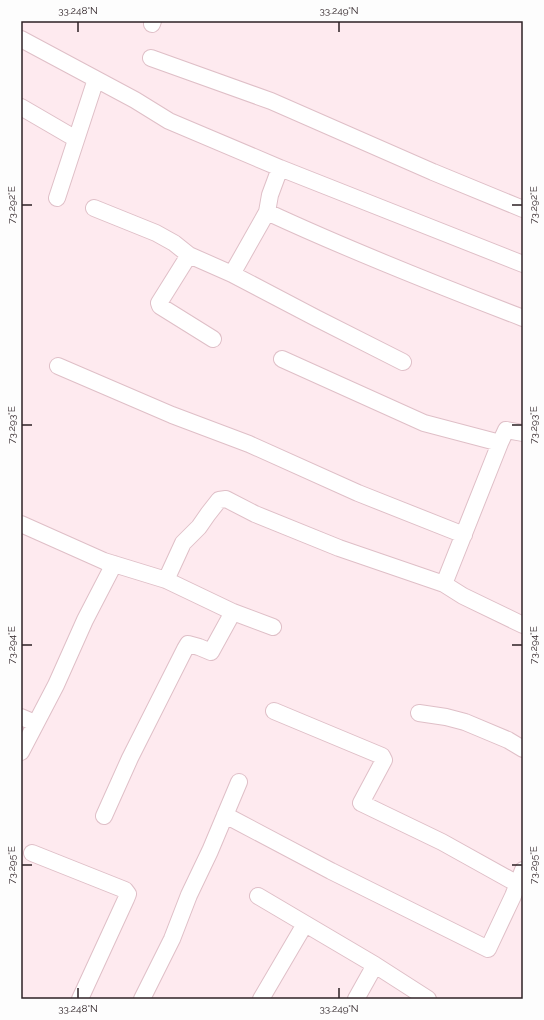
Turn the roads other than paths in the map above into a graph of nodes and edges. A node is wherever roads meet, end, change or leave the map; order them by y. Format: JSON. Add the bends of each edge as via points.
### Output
{"nodes":[{"id":1,"x":21,"y":39,"type":"edge"},
{"id":2,"x":151,"y":58,"type":"dead end"},
{"id":3,"x":96,"y":79,"type":"junction"},
{"id":4,"x":21,"y":107,"type":"edge"},
{"id":5,"x":76,"y":139,"type":"junction"},
{"id":6,"x":280,"y":168,"type":"junction"},
{"id":7,"x":57,"y":198,"type":"dead end"},
{"id":8,"x":94,"y":208,"type":"dead end"},
{"id":9,"x":523,"y":209,"type":"edge"},
{"id":10,"x":267,"y":212,"type":"junction"},
{"id":11,"x":189,"y":255,"type":"junction"},
{"id":12,"x":523,"y":264,"type":"edge"},
{"id":13,"x":232,"y":274,"type":"junction"},
{"id":14,"x":523,"y":318,"type":"edge"},
{"id":15,"x":212,"y":339,"type":"dead end"},
{"id":16,"x":282,"y":359,"type":"dead end"},
{"id":17,"x":403,"y":362,"type":"dead end"},
{"id":18,"x":58,"y":366,"type":"dead end"},
{"id":19,"x":523,"y":433,"type":"edge"},
{"id":20,"x":500,"y":443,"type":"junction"},
{"id":21,"x":21,"y":524,"type":"edge"},
{"id":22,"x":464,"y":535,"type":"junction"},
{"id":23,"x":114,"y":564,"type":"junction"},
{"id":24,"x":166,"y":580,"type":"junction"},
{"id":25,"x":444,"y":584,"type":"junction"},
{"id":26,"x":233,"y":612,"type":"junction"},
{"id":27,"x":523,"y":625,"type":"edge"},
{"id":28,"x":273,"y":627,"type":"dead end"},
{"id":29,"x":274,"y":710,"type":"dead end"},
{"id":30,"x":419,"y":713,"type":"dead end"},
{"id":31,"x":28,"y":720,"type":"edge"},
{"id":32,"x":523,"y":749,"type":"edge"},
{"id":33,"x":21,"y":752,"type":"edge"},
{"id":34,"x":239,"y":782,"type":"dead end"},
{"id":35,"x":224,"y":815,"type":"junction"},
{"id":36,"x":104,"y":816,"type":"dead end"},
{"id":37,"x":32,"y":853,"type":"dead end"},
{"id":38,"x":521,"y":880,"type":"edge"},
{"id":39,"x":258,"y":896,"type":"dead end"},
{"id":40,"x":305,"y":924,"type":"junction"},
{"id":41,"x":375,"y":965,"type":"junction"},
{"id":42,"x":80,"y":999,"type":"edge"},
{"id":43,"x":142,"y":999,"type":"edge"},
{"id":44,"x":261,"y":999,"type":"edge"},
{"id":45,"x":356,"y":999,"type":"edge"},
{"id":46,"x":428,"y":999,"type":"edge"}],
"edges":[{"from":1,"to":3,"type":"street"},
{"from":2,"to":9,"type":"street","via":[[271,101]]},
{"from":3,"to":5,"type":"street"},
{"from":3,"to":6,"type":"street","via":[[169,121]]},
{"from":4,"to":5,"type":"street"},
{"from":5,"to":7,"type":"street"},
{"from":6,"to":10,"type":"street"},
{"from":6,"to":12,"type":"street"},
{"from":8,"to":11,"type":"street","via":[[156,233]]},
{"from":10,"to":13,"type":"street"},
{"from":10,"to":14,"type":"street","via":[[373,259]]},
{"from":11,"to":13,"type":"street"},
{"from":11,"to":15,"type":"street","via":[[159,303]]},
{"from":13,"to":17,"type":"street"},
{"from":16,"to":20,"type":"street","via":[[424,423]]},
{"from":18,"to":22,"type":"street","via":[[172,416],[249,444],[358,493]]},
{"from":19,"to":20,"type":"street","via":[[506,430]]},
{"from":20,"to":22,"type":"street"},
{"from":21,"to":23,"type":"street"},
{"from":22,"to":25,"type":"street"},
{"from":23,"to":24,"type":"street"},
{"from":23,"to":31,"type":"street","via":[[56,685]]},
{"from":24,"to":25,"type":"street","via":[[183,543],[219,500],[226,499],[255,514],[339,548]]},
{"from":24,"to":26,"type":"street"},
{"from":25,"to":27,"type":"street"},
{"from":26,"to":28,"type":"street"},
{"from":26,"to":36,"type":"street","via":[[212,652],[188,644],[130,758]]},
{"from":29,"to":38,"type":"street","via":[[382,756],[384,760],[361,803]]},
{"from":30,"to":32,"type":"street","via":[[465,722]]},
{"from":31,"to":33,"type":"street"},
{"from":34,"to":35,"type":"street"},
{"from":35,"to":38,"type":"street","via":[[488,949]]},
{"from":35,"to":43,"type":"street","via":[[172,938]]},
{"from":37,"to":42,"type":"street","via":[[125,890],[128,894]]},
{"from":39,"to":40,"type":"street"},
{"from":40,"to":41,"type":"street"},
{"from":40,"to":44,"type":"street"},
{"from":41,"to":45,"type":"street"},
{"from":41,"to":46,"type":"street"}]}
